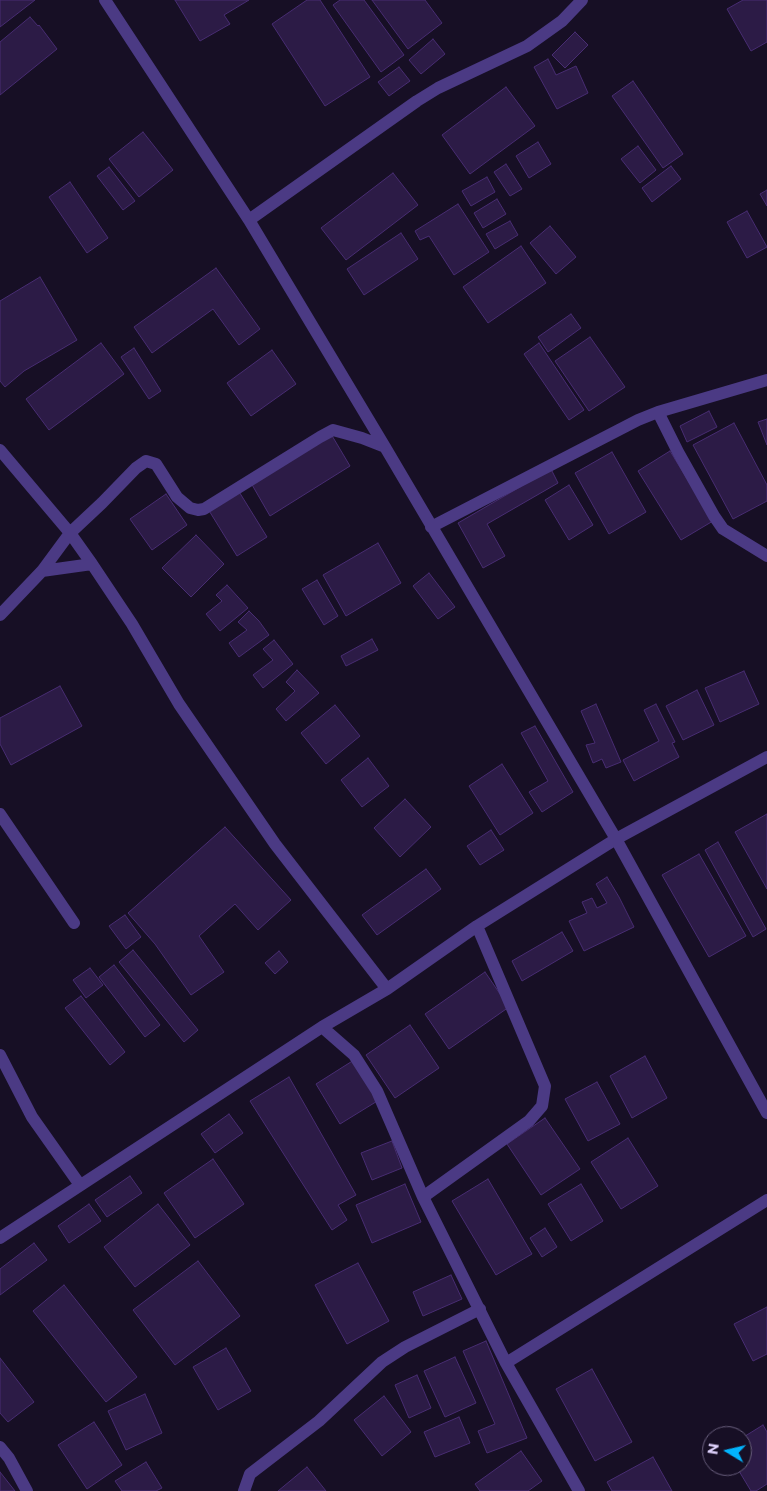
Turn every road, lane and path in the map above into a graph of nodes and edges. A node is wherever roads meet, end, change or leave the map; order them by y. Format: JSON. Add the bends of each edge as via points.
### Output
{"nodes":[{"id":1,"x":105,"y":0,"type":"edge"},
{"id":2,"x":582,"y":0,"type":"edge"},
{"id":3,"x":249,"y":220,"type":"junction"},
{"id":4,"x":767,"y":380,"type":"edge"},
{"id":5,"x":658,"y":412,"type":"junction"},
{"id":6,"x":385,"y":447,"type":"junction"},
{"id":7,"x":0,"y":450,"type":"edge"},
{"id":8,"x":431,"y":527,"type":"junction"},
{"id":9,"x":70,"y":533,"type":"junction"},
{"id":10,"x":767,"y":556,"type":"edge"},
{"id":11,"x":92,"y":564,"type":"junction"},
{"id":12,"x":42,"y":571,"type":"junction"},
{"id":13,"x":0,"y":615,"type":"edge"},
{"id":14,"x":767,"y":757,"type":"edge"},
{"id":15,"x":0,"y":814,"type":"edge"},
{"id":16,"x":616,"y":840,"type":"junction"},
{"id":17,"x":74,"y":923,"type":"dead end"},
{"id":18,"x":477,"y":926,"type":"junction"},
{"id":19,"x":386,"y":989,"type":"junction"},
{"id":20,"x":322,"y":1027,"type":"junction"},
{"id":21,"x":0,"y":1055,"type":"edge"},
{"id":22,"x":767,"y":1113,"type":"edge"},
{"id":23,"x":80,"y":1185,"type":"junction"},
{"id":24,"x":423,"y":1197,"type":"junction"},
{"id":25,"x":767,"y":1200,"type":"edge"},
{"id":26,"x":0,"y":1238,"type":"edge"},
{"id":27,"x":480,"y":1309,"type":"junction"},
{"id":28,"x":506,"y":1363,"type":"junction"},
{"id":29,"x":0,"y":1447,"type":"edge"},
{"id":30,"x":27,"y":1491,"type":"edge"},
{"id":31,"x":244,"y":1491,"type":"edge"},
{"id":32,"x":578,"y":1491,"type":"edge"}],
"edges":[{"from":1,"to":3,"type":"street"},
{"from":2,"to":3,"type":"street","via":[[562,20],[527,46],[417,101]]},
{"from":3,"to":6,"type":"street"},
{"from":4,"to":5,"type":"street"},
{"from":5,"to":8,"type":"street"},
{"from":5,"to":10,"type":"street","via":[[723,530]]},
{"from":6,"to":8,"type":"street"},
{"from":6,"to":9,"type":"street","via":[[333,430],[198,510],[190,508],[177,497],[156,464],[146,462]]},
{"from":7,"to":9,"type":"street"},
{"from":8,"to":16,"type":"street"},
{"from":9,"to":11,"type":"street"},
{"from":9,"to":12,"type":"street"},
{"from":11,"to":12,"type":"street"},
{"from":11,"to":19,"type":"street","via":[[179,704],[275,844]]},
{"from":12,"to":13,"type":"street"},
{"from":14,"to":16,"type":"street"},
{"from":15,"to":17,"type":"street"},
{"from":16,"to":18,"type":"street"},
{"from":16,"to":22,"type":"street"},
{"from":18,"to":19,"type":"street"},
{"from":18,"to":24,"type":"street","via":[[545,1086],[542,1106],[529,1120]]},
{"from":19,"to":20,"type":"street"},
{"from":20,"to":23,"type":"street"},
{"from":20,"to":24,"type":"street","via":[[354,1055],[377,1091]]},
{"from":21,"to":23,"type":"street","via":[[32,1117]]},
{"from":23,"to":26,"type":"street"},
{"from":24,"to":27,"type":"street"},
{"from":25,"to":28,"type":"street"},
{"from":27,"to":28,"type":"street"},
{"from":27,"to":31,"type":"street","via":[[382,1362],[319,1421],[250,1474]]},
{"from":28,"to":32,"type":"street"},
{"from":29,"to":30,"type":"street"}]}
